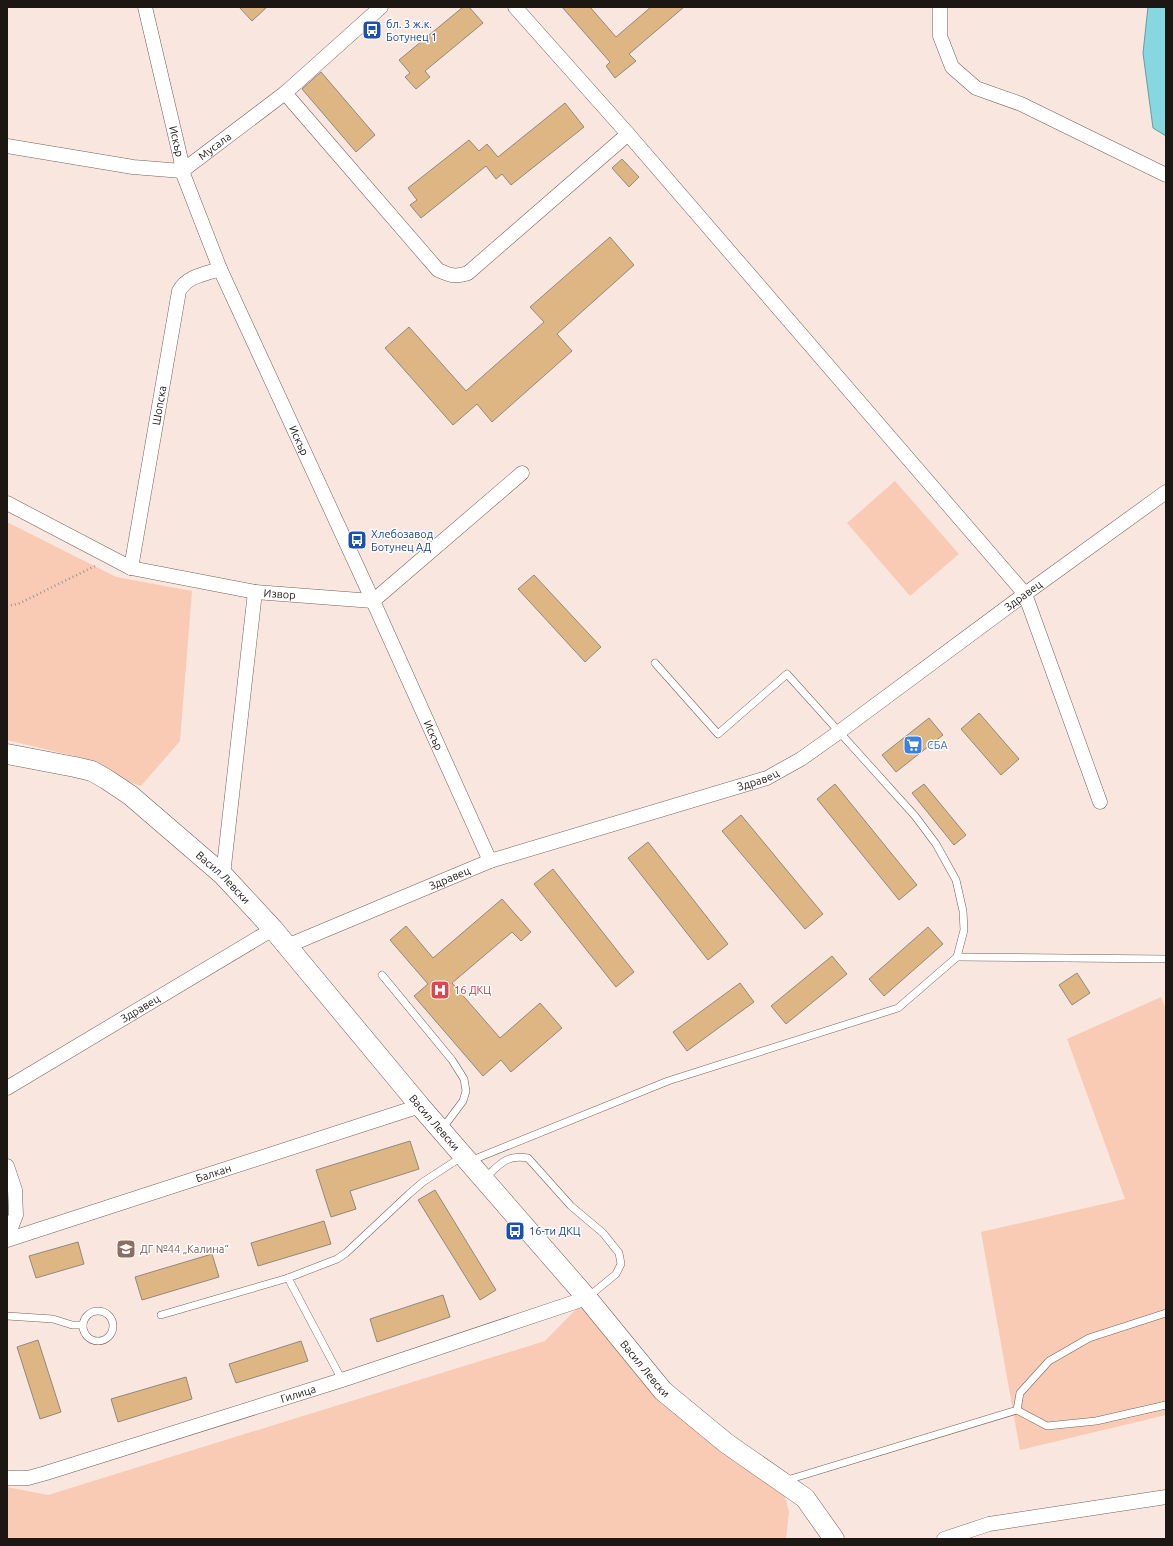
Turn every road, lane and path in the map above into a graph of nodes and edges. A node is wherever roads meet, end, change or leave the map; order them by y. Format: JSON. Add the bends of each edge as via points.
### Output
{"nodes":[{"id":1,"x":145,"y":7,"type":"edge"},
{"id":2,"x":381,"y":7,"type":"edge"},
{"id":3,"x":515,"y":7,"type":"edge"},
{"id":4,"x":940,"y":7,"type":"edge"},
{"id":5,"x":285,"y":93,"type":"junction"},
{"id":6,"x":628,"y":134,"type":"junction"},
{"id":7,"x":7,"y":146,"type":"edge"},
{"id":8,"x":182,"y":171,"type":"junction"},
{"id":9,"x":1166,"y":175,"type":"edge"},
{"id":10,"x":220,"y":269,"type":"junction"},
{"id":11,"x":522,"y":473,"type":"dead end"},
{"id":12,"x":1166,"y":492,"type":"edge"},
{"id":13,"x":7,"y":503,"type":"edge"},
{"id":14,"x":112,"y":558,"type":"junction"},
{"id":15,"x":131,"y":568,"type":"junction"},
{"id":16,"x":255,"y":592,"type":"junction"},
{"id":17,"x":1026,"y":594,"type":"junction"},
{"id":18,"x":373,"y":601,"type":"junction"},
{"id":19,"x":7,"y":606,"type":"edge"},
{"id":20,"x":655,"y":663,"type":"dead end"},
{"id":21,"x":839,"y":732,"type":"junction"},
{"id":22,"x":7,"y":754,"type":"edge"},
{"id":23,"x":1100,"y":802,"type":"dead end"},
{"id":24,"x":490,"y":861,"type":"junction"},
{"id":25,"x":223,"y":875,"type":"junction"},
{"id":26,"x":273,"y":929,"type":"junction"},
{"id":27,"x":288,"y":946,"type":"junction"},
{"id":28,"x":957,"y":957,"type":"junction"},
{"id":29,"x":1166,"y":959,"type":"edge"},
{"id":30,"x":382,"y":975,"type":"dead end"},
{"id":31,"x":7,"y":1088,"type":"edge"},
{"id":32,"x":420,"y":1106,"type":"junction"},
{"id":33,"x":441,"y":1130,"type":"junction"},
{"id":34,"x":466,"y":1159,"type":"junction"},
{"id":35,"x":7,"y":1166,"type":"edge"},
{"id":36,"x":484,"y":1179,"type":"junction"},
{"id":37,"x":7,"y":1239,"type":"edge"},
{"id":38,"x":288,"y":1278,"type":"junction"},
{"id":39,"x":587,"y":1298,"type":"junction"},
{"id":40,"x":1166,"y":1313,"type":"edge"},
{"id":41,"x":161,"y":1315,"type":"dead end"},
{"id":42,"x":7,"y":1316,"type":"edge"},
{"id":43,"x":83,"y":1325,"type":"junction"},
{"id":44,"x":342,"y":1380,"type":"junction"},
{"id":45,"x":1166,"y":1405,"type":"edge"},
{"id":46,"x":1017,"y":1410,"type":"junction"},
{"id":47,"x":7,"y":1478,"type":"edge"},
{"id":48,"x":781,"y":1482,"type":"junction"},
{"id":49,"x":1166,"y":1497,"type":"edge"},
{"id":50,"x":834,"y":1539,"type":"edge"},
{"id":51,"x":944,"y":1539,"type":"edge"}],
"edges":[{"from":1,"to":8,"type":"street","name":"Искър"},
{"from":2,"to":5,"type":"street","name":"Мусала"},
{"from":3,"to":6,"type":"street"},
{"from":4,"to":9,"type":"street","via":[[940,36],[952,67],[976,88],[1021,104]]},
{"from":5,"to":6,"type":"street","via":[[438,270],[448,275],[468,273]]},
{"from":5,"to":8,"type":"street","name":"Мусала"},
{"from":6,"to":17,"type":"street"},
{"from":7,"to":8,"type":"street","via":[[133,167]]},
{"from":8,"to":10,"type":"street","name":"Искър"},
{"from":10,"to":15,"type":"street","name":"Шопска","via":[[191,279],[183,284],[179,291]]},
{"from":10,"to":18,"type":"street","name":"Искър"},
{"from":11,"to":18,"type":"street"},
{"from":12,"to":17,"type":"street","name":"Здравец"},
{"from":13,"to":14,"type":"street","name":"Извор"},
{"from":14,"to":15,"type":"street","name":"Извор"},
{"from":14,"to":19,"type":"path","via":[[18,604]]},
{"from":15,"to":16,"type":"street","name":"Извор"},
{"from":16,"to":18,"type":"street","name":"Извор"},
{"from":16,"to":25,"type":"street"},
{"from":17,"to":21,"type":"street","name":"Здравец"},
{"from":17,"to":23,"type":"street"},
{"from":18,"to":24,"type":"street","name":"Искър"},
{"from":20,"to":21,"type":"lane","via":[[718,734],[787,674]]},
{"from":21,"to":24,"type":"street","name":"Здравец","via":[[801,759],[767,778]]},
{"from":21,"to":28,"type":"lane","via":[[915,816],[936,844],[956,880],[963,911],[964,930]]},
{"from":22,"to":25,"type":"street","name":"Васил Левски","via":[[92,771],[130,795]]},
{"from":24,"to":27,"type":"street","name":"Здравец"},
{"from":25,"to":26,"type":"street","name":"Васил Левски"},
{"from":26,"to":27,"type":"street","name":"Васил Левски"},
{"from":26,"to":31,"type":"street","name":"Здравец"},
{"from":27,"to":32,"type":"street","name":"Васил Левски"},
{"from":28,"to":29,"type":"lane"},
{"from":28,"to":34,"type":"lane","via":[[898,1008],[668,1080]]},
{"from":30,"to":33,"type":"lane","via":[[452,1060],[464,1079],[466,1091],[463,1101]]},
{"from":32,"to":33,"type":"street","name":"Васил Левски"},
{"from":32,"to":37,"type":"street","name":"Балкан"},
{"from":33,"to":34,"type":"street","name":"Васил Левски"},
{"from":34,"to":36,"type":"street","name":"Васил Левски"},
{"from":34,"to":38,"type":"lane","via":[[423,1182],[346,1253]]},
{"from":35,"to":37,"type":"street","via":[[15,1190],[16,1215]]},
{"from":36,"to":39,"type":"street","name":"Васил Левски"},
{"from":36,"to":39,"type":"lane","via":[[506,1159],[518,1156],[528,1158],[571,1206],[603,1233],[620,1253],[621,1264],[616,1274]]},
{"from":38,"to":41,"type":"lane"},
{"from":38,"to":44,"type":"lane"},
{"from":39,"to":44,"type":"street","name":"Гилица"},
{"from":39,"to":48,"type":"street","name":"Васил Левски","via":[[663,1391],[726,1443]]},
{"from":40,"to":46,"type":"lane","via":[[1089,1338],[1049,1361],[1020,1393]]},
{"from":42,"to":43,"type":"lane","via":[[53,1319],[72,1325]]},
{"from":43,"to":43,"type":"lane","via":[[88,1338],[95,1341],[108,1337],[113,1323],[109,1315],[93,1311],[86,1317]]},
{"from":44,"to":47,"type":"street","name":"Гилица","via":[[46,1473],[28,1478]]},
{"from":45,"to":46,"type":"lane","via":[[1096,1421],[1047,1426]]},
{"from":46,"to":48,"type":"lane"},
{"from":48,"to":50,"type":"street","name":"Васил Левски","via":[[805,1498]]},
{"from":49,"to":51,"type":"street","via":[[989,1524]]}]}
